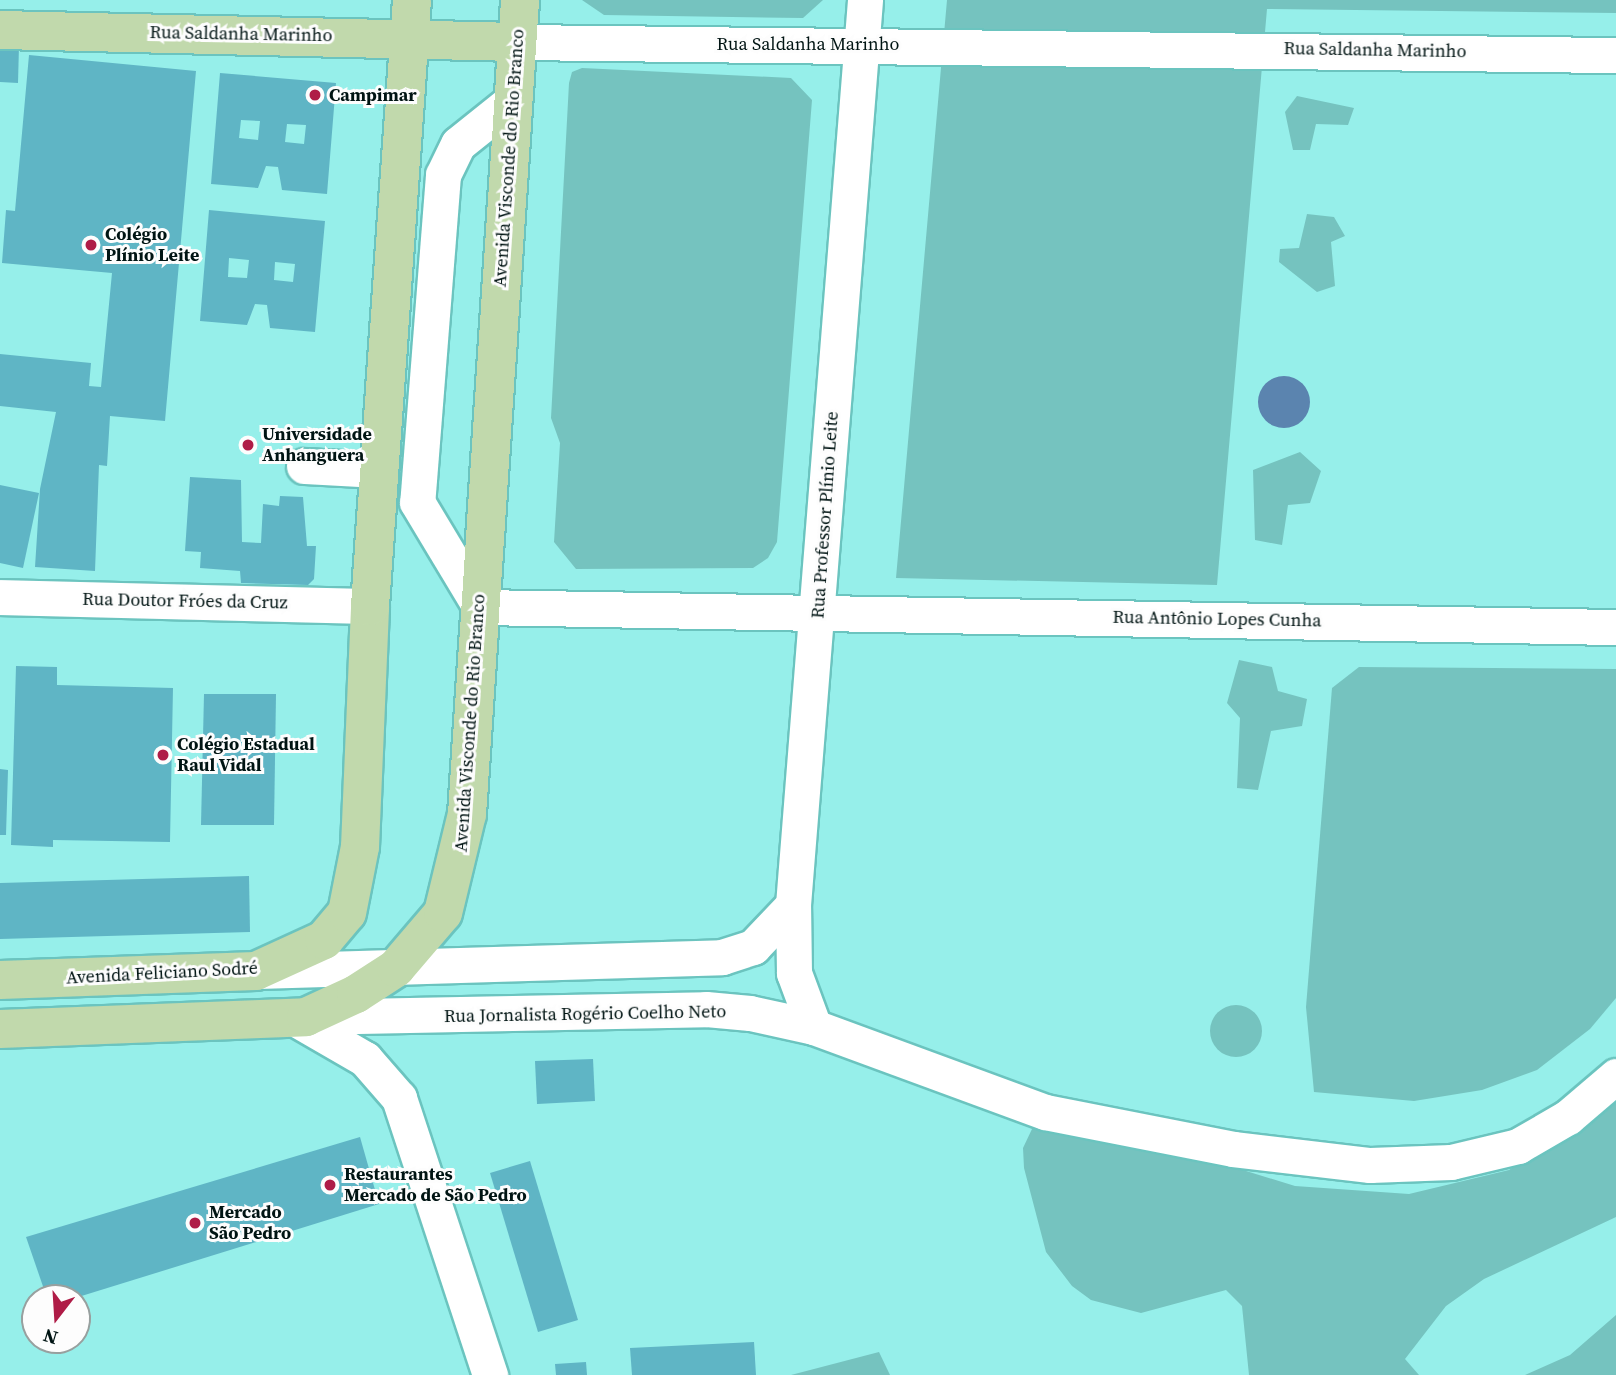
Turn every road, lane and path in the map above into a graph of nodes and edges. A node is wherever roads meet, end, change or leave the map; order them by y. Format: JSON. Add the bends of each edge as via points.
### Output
{"nodes":[{"id":1,"x":520,"y":0,"type":"edge"},
{"id":2,"x":866,"y":0,"type":"edge"},
{"id":3,"x":411,"y":18,"type":"edge"},
{"id":4,"x":0,"y":30,"type":"edge"},
{"id":5,"x":517,"y":42,"type":"junction"},
{"id":6,"x":862,"y":44,"type":"junction"},
{"id":7,"x":1616,"y":55,"type":"edge"},
{"id":8,"x":513,"y":100,"type":"junction"},
{"id":9,"x":304,"y":466,"type":"dead end"},
{"id":10,"x":379,"y":470,"type":"junction"},
{"id":11,"x":0,"y":597,"type":"edge"},
{"id":12,"x":370,"y":606,"type":"junction"},
{"id":13,"x":480,"y":607,"type":"junction"},
{"id":14,"x":818,"y":612,"type":"junction"},
{"id":15,"x":1616,"y":627,"type":"edge"},
{"id":16,"x":793,"y":905,"type":"junction"},
{"id":17,"x":396,"y":968,"type":"junction"},
{"id":18,"x":256,"y":971,"type":"junction"},
{"id":19,"x":0,"y":980,"type":"edge"},
{"id":20,"x":299,"y":1017,"type":"junction"},
{"id":21,"x":814,"y":1027,"type":"junction"},
{"id":22,"x":0,"y":1029,"type":"edge"},
{"id":23,"x":1616,"y":1076,"type":"edge"},
{"id":24,"x":490,"y":1375,"type":"edge"}],
"edges":[{"from":1,"to":5,"type":"main road","name":"Avenida Visconde do Rio Branco"},
{"from":2,"to":6,"type":"street","name":"Rua Professor Plínio Leite"},
{"from":3,"to":4,"type":"main road","name":"Rua Saldanha Marinho"},
{"from":3,"to":5,"type":"main road","name":"Rua Saldanha Marinho"},
{"from":3,"to":10,"type":"main road"},
{"from":5,"to":6,"type":"street","name":"Rua Saldanha Marinho"},
{"from":5,"to":8,"type":"main road","name":"Avenida Visconde do Rio Branco"},
{"from":6,"to":7,"type":"street","name":"Rua Saldanha Marinho"},
{"from":6,"to":14,"type":"street","name":"Rua Professor Plínio Leite"},
{"from":8,"to":13,"type":"main road","name":"Avenida Visconde do Rio Branco"},
{"from":8,"to":13,"type":"street","via":[[458,144],[443,174],[416,502]]},
{"from":9,"to":10,"type":"street"},
{"from":10,"to":12,"type":"main road"},
{"from":11,"to":12,"type":"street","name":"Rua Doutor Fróes da Cruz"},
{"from":12,"to":18,"type":"main road","name":"Avenida Feliciano Sodré","via":[[360,847],[347,913],[324,940]]},
{"from":13,"to":14,"type":"street","name":"Rua Antônio Lopes Cunha"},
{"from":13,"to":17,"type":"main road","name":"Avenida Visconde do Rio Branco","via":[[461,859],[443,913]]},
{"from":14,"to":15,"type":"street","name":"Rua Antônio Lopes Cunha"},
{"from":14,"to":16,"type":"street","name":"Rua Professor Plínio Leite"},
{"from":16,"to":17,"type":"street","via":[[753,947],[722,957]]},
{"from":16,"to":21,"type":"street","name":"Rua Professor Plínio Leite","via":[[794,974]]},
{"from":17,"to":18,"type":"street"},
{"from":17,"to":20,"type":"main road","name":"Avenida Visconde do Rio Branco","via":[[356,995]]},
{"from":18,"to":19,"type":"main road","name":"Avenida Feliciano Sodré"},
{"from":20,"to":21,"type":"street","name":"Rua Jornalista Rogério Coelho Neto","via":[[706,1009]]},
{"from":20,"to":22,"type":"main road"},
{"from":20,"to":24,"type":"street","via":[[365,1059],[399,1098]]},
{"from":21,"to":23,"type":"street","name":"Rua Jornalista Rogério Coelho Neto","via":[[1045,1112],[1233,1149],[1370,1165],[1451,1162],[1518,1146],[1568,1117]]}]}
